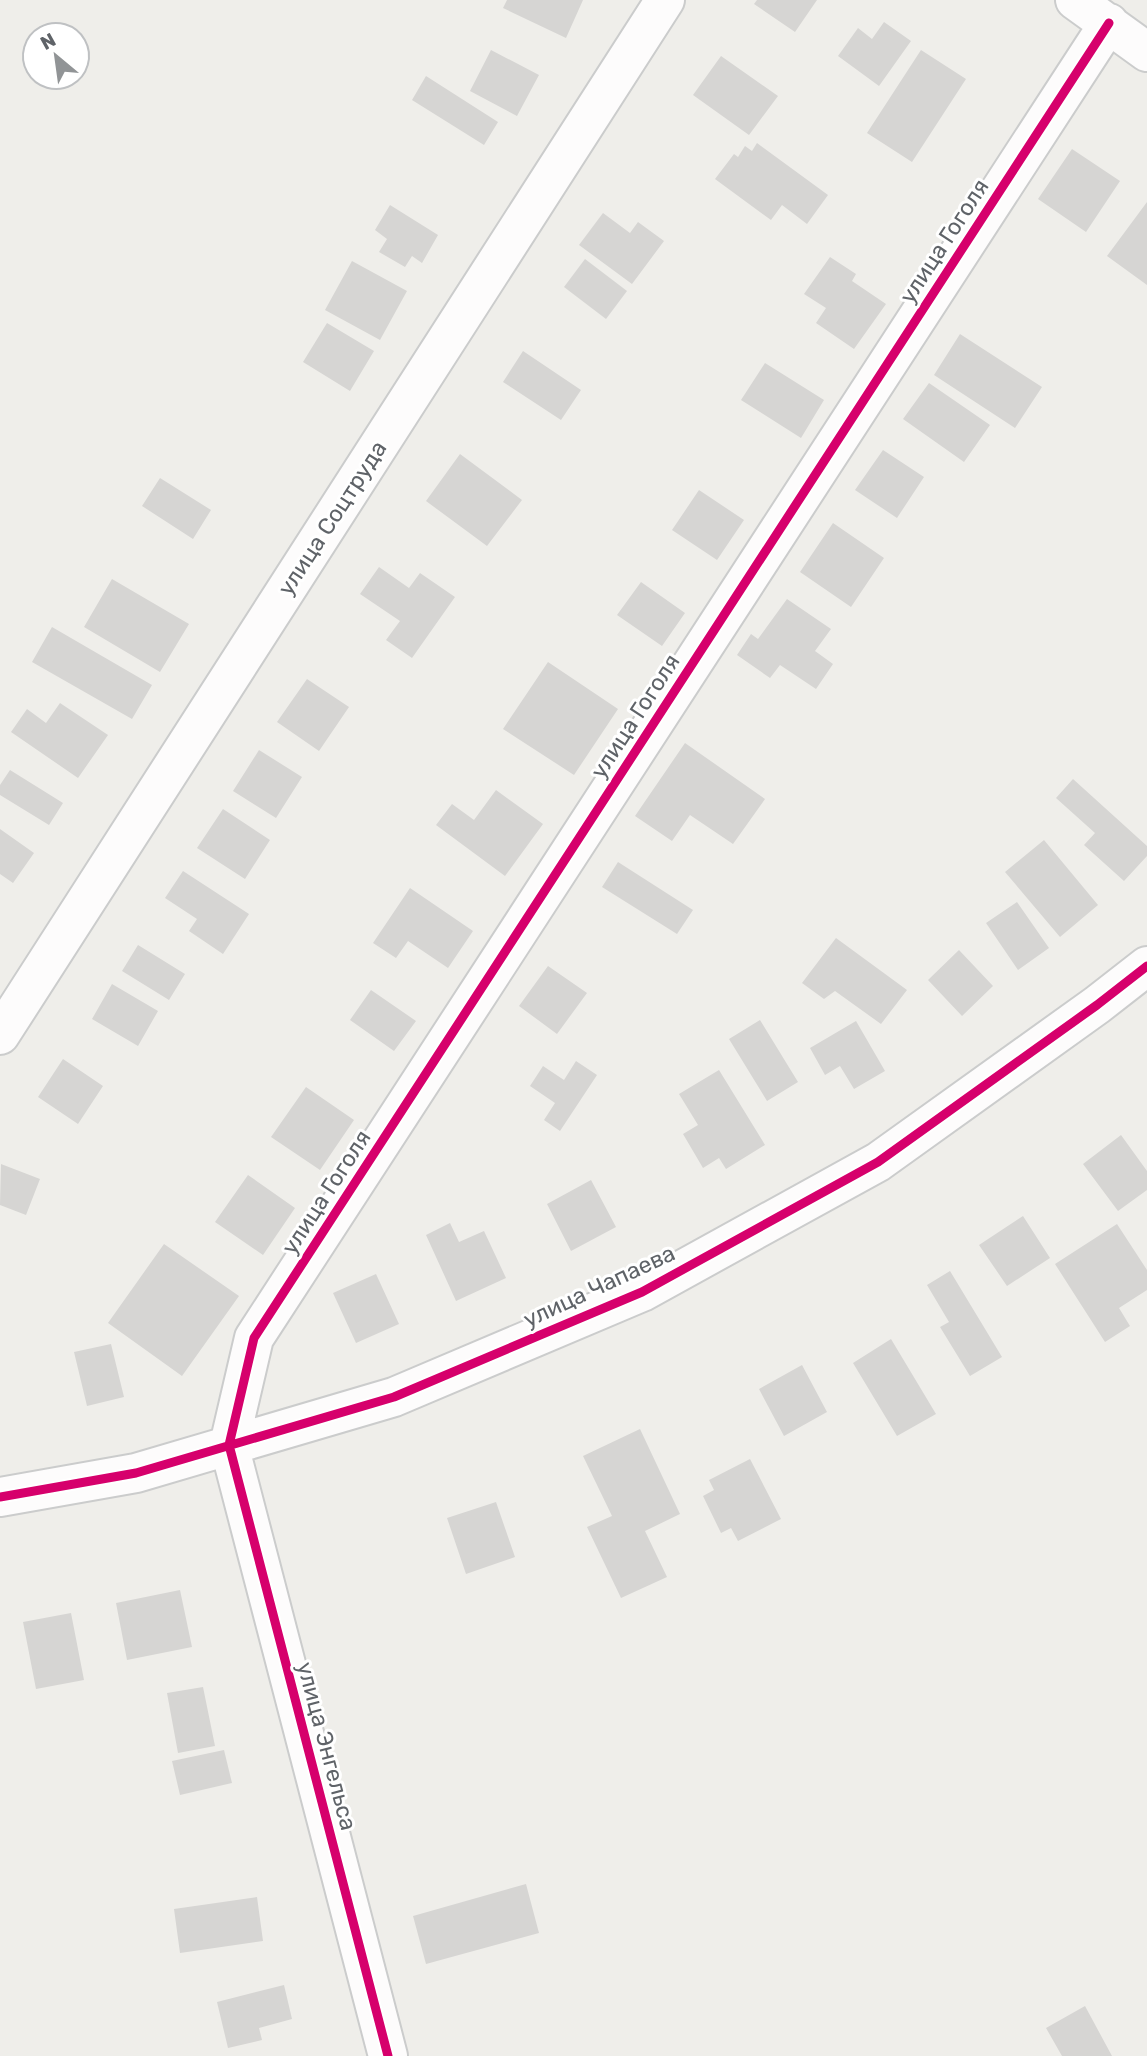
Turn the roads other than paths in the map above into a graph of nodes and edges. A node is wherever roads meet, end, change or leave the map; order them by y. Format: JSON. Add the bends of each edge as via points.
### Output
{"nodes":[{"id":1,"x":665,"y":0,"type":"edge"},
{"id":2,"x":1074,"y":0,"type":"edge"},
{"id":3,"x":1109,"y":23,"type":"junction"},
{"id":4,"x":1147,"y":52,"type":"edge"},
{"id":5,"x":1147,"y":966,"type":"edge"},
{"id":6,"x":0,"y":1035,"type":"edge"},
{"id":7,"x":229,"y":1445,"type":"junction"},
{"id":8,"x":0,"y":1497,"type":"edge"},
{"id":9,"x":388,"y":2056,"type":"edge"}],
"edges":[{"from":1,"to":6,"type":"street","name":"улица Соцтруда"},
{"from":2,"to":3,"type":"street"},
{"from":3,"to":4,"type":"street"},
{"from":3,"to":7,"type":"street","name":"улица Гоголя","via":[[254,1338]]},
{"from":5,"to":7,"type":"street","name":"улица Чапаева","via":[[877,1162],[642,1292],[394,1397]]},
{"from":7,"to":8,"type":"street","name":"улица Чапаева","via":[[136,1473]]},
{"from":7,"to":9,"type":"street","name":"улица Энгельса"}]}
